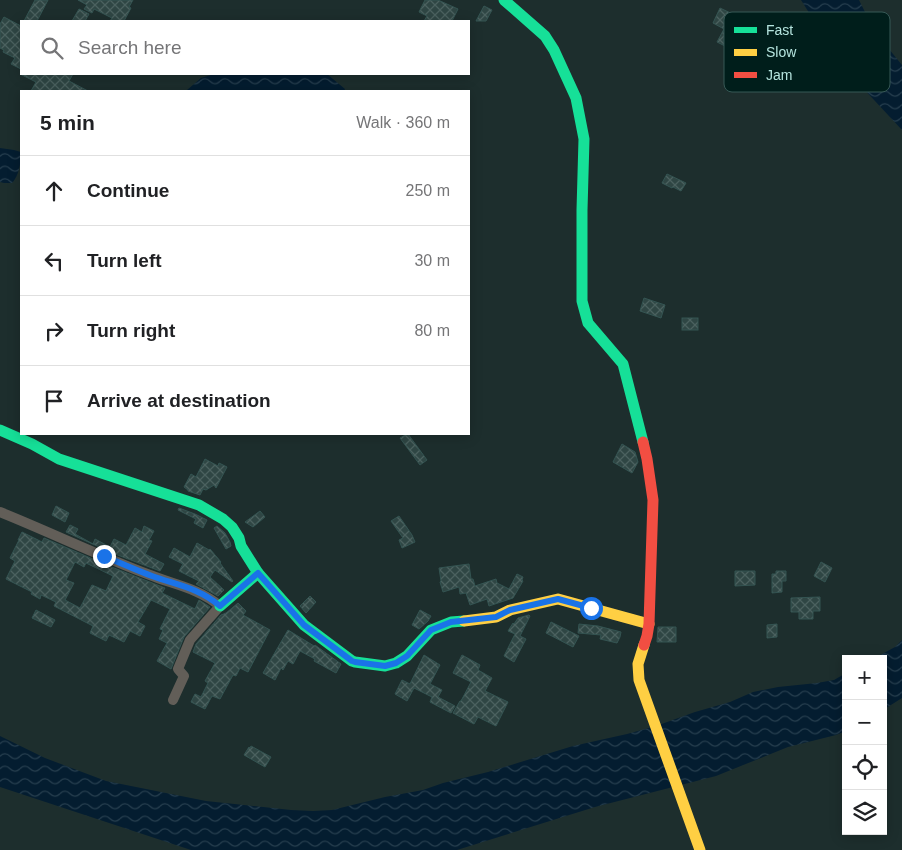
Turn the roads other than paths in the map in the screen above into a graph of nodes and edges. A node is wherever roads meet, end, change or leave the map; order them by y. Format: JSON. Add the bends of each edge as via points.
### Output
{"nodes":[{"id":1,"x":504,"y":0,"type":"edge"},
{"id":2,"x":0,"y":430,"type":"edge"},
{"id":3,"x":0,"y":512,"type":"edge"},
{"id":4,"x":258,"y":573,"type":"junction"},
{"id":5,"x":220,"y":606,"type":"junction"},
{"id":6,"x":649,"y":624,"type":"junction"},
{"id":7,"x":173,"y":700,"type":"dead end"},
{"id":8,"x":700,"y":850,"type":"edge"}],
"edges":[{"from":1,"to":6,"type":"street","via":[[545,36],[576,98],[584,139],[582,301],[588,323],[623,364],[647,459],[653,500]]},
{"from":2,"to":4,"type":"street","via":[[59,459],[198,505],[232,527]]},
{"from":3,"to":5,"type":"street","via":[[149,575],[200,592]]},
{"from":4,"to":5,"type":"street"},
{"from":4,"to":6,"type":"street","via":[[304,625],[355,662],[385,666],[407,656],[431,630],[451,622],[496,617],[510,610],[558,599]]},
{"from":5,"to":7,"type":"street","via":[[187,644],[178,670],[184,676]]},
{"from":6,"to":8,"type":"street","via":[[638,664],[639,680]]}]}
